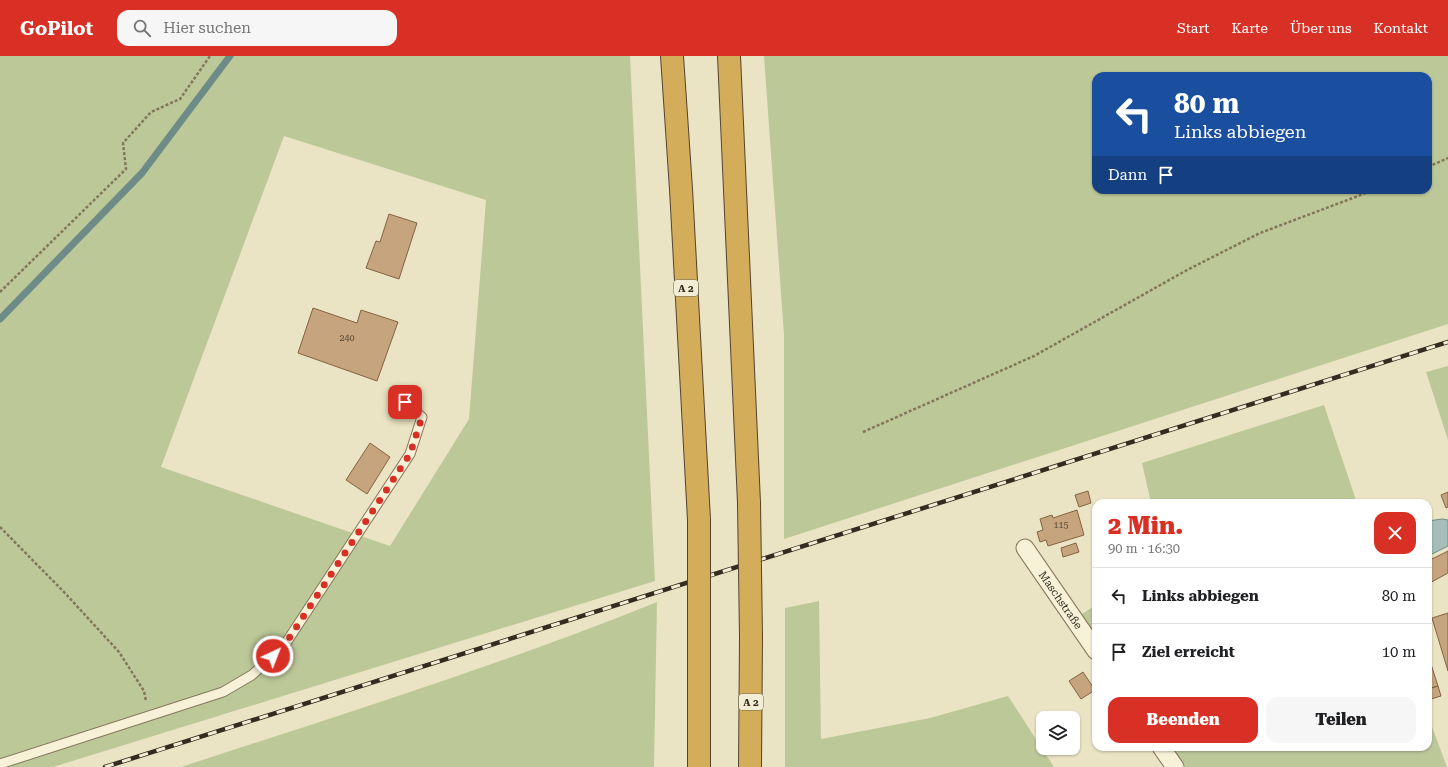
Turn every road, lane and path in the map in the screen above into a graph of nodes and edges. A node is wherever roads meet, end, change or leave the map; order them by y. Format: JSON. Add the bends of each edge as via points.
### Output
{"nodes":[{"id":1,"x":210,"y":56,"type":"edge"},
{"id":2,"x":672,"y":56,"type":"edge"},
{"id":3,"x":729,"y":56,"type":"edge"},
{"id":4,"x":1448,"y":158,"type":"edge"},
{"id":5,"x":1432,"y":165,"type":"edge"},
{"id":6,"x":1363,"y":194,"type":"edge"},
{"id":7,"x":0,"y":292,"type":"edge"},
{"id":8,"x":405,"y":402,"type":"dead end"},
{"id":9,"x":863,"y":432,"type":"dead end"},
{"id":10,"x":0,"y":527,"type":"edge"},
{"id":11,"x":1025,"y":548,"type":"dead end"},
{"id":12,"x":1092,"y":645,"type":"edge"},
{"id":13,"x":147,"y":716,"type":"junction"},
{"id":14,"x":1165,"y":751,"type":"edge"},
{"id":15,"x":0,"y":764,"type":"edge"},
{"id":16,"x":698,"y":767,"type":"edge"},
{"id":17,"x":750,"y":767,"type":"edge"},
{"id":18,"x":1175,"y":767,"type":"edge"}],
"edges":[{"from":1,"to":7,"type":"path","via":[[180,99],[151,112],[123,143],[126,169]]},
{"from":2,"to":16,"type":"highway","number":"A 2","bridge":true,"via":[[699,520]]},
{"from":3,"to":17,"type":"highway","number":"A 2","bridge":true,"via":[[749,503]]},
{"from":4,"to":5,"type":"path"},
{"from":6,"to":9,"type":"path","via":[[1260,233],[1186,270],[1034,356]]},
{"from":8,"to":13,"type":"lane","via":[[422,417],[410,454],[284,646],[252,675],[223,692]]},
{"from":10,"to":13,"type":"path","via":[[119,652],[144,690]]},
{"from":11,"to":12,"type":"street","name":"Maschstraße"},
{"from":13,"to":15,"type":"lane"},
{"from":14,"to":18,"type":"street"}]}
